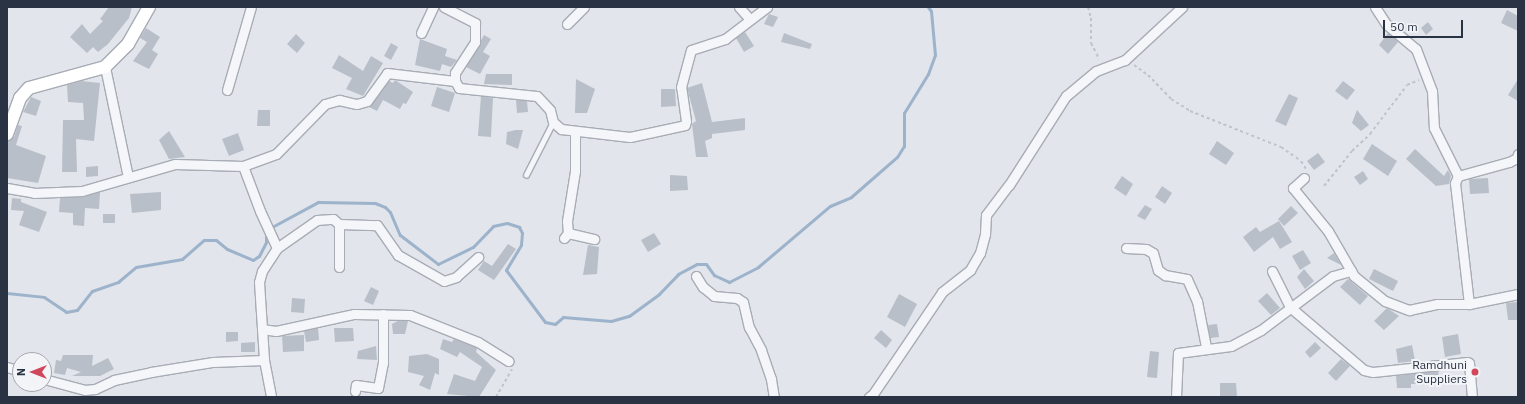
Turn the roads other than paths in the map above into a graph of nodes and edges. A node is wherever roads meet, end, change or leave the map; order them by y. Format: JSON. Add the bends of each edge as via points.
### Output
{"nodes":[{"id":1,"x":149,"y":7,"type":"edge"},
{"id":2,"x":251,"y":7,"type":"edge"},
{"id":3,"x":433,"y":7,"type":"edge"},
{"id":4,"x":444,"y":7,"type":"edge"},
{"id":5,"x":584,"y":7,"type":"edge"},
{"id":6,"x":739,"y":7,"type":"edge"},
{"id":7,"x":767,"y":7,"type":"edge"},
{"id":8,"x":1182,"y":7,"type":"edge"},
{"id":9,"x":1375,"y":7,"type":"edge"},
{"id":10,"x":749,"y":18,"type":"junction"},
{"id":11,"x":567,"y":24,"type":"dead end"},
{"id":12,"x":421,"y":33,"type":"dead end"},
{"id":13,"x":105,"y":68,"type":"junction"},
{"id":14,"x":455,"y":81,"type":"junction"},
{"id":15,"x":226,"y":90,"type":"dead end"},
{"id":16,"x":553,"y":122,"type":"junction"},
{"id":17,"x":8,"y":127,"type":"edge"},
{"id":18,"x":575,"y":132,"type":"junction"},
{"id":19,"x":1518,"y":154,"type":"edge"},
{"id":20,"x":243,"y":166,"type":"junction"},
{"id":21,"x":526,"y":176,"type":"dead end"},
{"id":22,"x":1458,"y":176,"type":"junction"},
{"id":23,"x":128,"y":177,"type":"junction"},
{"id":24,"x":1304,"y":178,"type":"road end"},
{"id":25,"x":7,"y":188,"type":"edge"},
{"id":26,"x":339,"y":224,"type":"junction"},
{"id":27,"x":594,"y":239,"type":"dead end"},
{"id":28,"x":277,"y":248,"type":"junction"},
{"id":29,"x":1126,"y":248,"type":"dead end"},
{"id":30,"x":478,"y":257,"type":"dead end"},
{"id":31,"x":339,"y":267,"type":"dead end"},
{"id":32,"x":1272,"y":271,"type":"dead end"},
{"id":33,"x":1351,"y":271,"type":"junction"},
{"id":34,"x":696,"y":276,"type":"dead end"},
{"id":35,"x":1518,"y":294,"type":"edge"},
{"id":36,"x":1469,"y":304,"type":"junction"},
{"id":37,"x":1290,"y":307,"type":"junction"},
{"id":38,"x":383,"y":314,"type":"junction"},
{"id":39,"x":262,"y":329,"type":"junction"},
{"id":40,"x":1206,"y":347,"type":"junction"},
{"id":41,"x":264,"y":360,"type":"junction"},
{"id":42,"x":508,"y":361,"type":"road end"},
{"id":43,"x":52,"y":381,"type":"edge"},
{"id":44,"x":355,"y":392,"type":"dead end"},
{"id":45,"x":271,"y":397,"type":"edge"},
{"id":46,"x":774,"y":397,"type":"edge"},
{"id":47,"x":869,"y":397,"type":"edge"},
{"id":48,"x":1176,"y":397,"type":"edge"},
{"id":49,"x":1472,"y":397,"type":"edge"}],
"edges":[{"from":1,"to":13,"type":"main road","via":[[128,44]]},
{"from":2,"to":15,"type":"street"},
{"from":3,"to":12,"type":"street"},
{"from":4,"to":14,"type":"street","via":[[475,23],[475,42],[455,74]]},
{"from":5,"to":11,"type":"street"},
{"from":6,"to":10,"type":"street"},
{"from":7,"to":10,"type":"street"},
{"from":8,"to":47,"type":"street","via":[[1124,60],[1096,71],[1066,96],[1010,185],[986,215],[983,240],[970,270],[942,292]]},
{"from":9,"to":22,"type":"street","via":[[1386,24],[1416,49],[1432,91],[1434,128]]},
{"from":10,"to":18,"type":"street","via":[[725,39],[691,50],[681,87],[685,125],[630,137]]},
{"from":13,"to":17,"type":"main road","via":[[29,88],[20,98]]},
{"from":13,"to":23,"type":"street"},
{"from":14,"to":16,"type":"street","via":[[459,88],[466,90],[537,96],[550,110]]},
{"from":14,"to":20,"type":"street","via":[[387,72],[367,101],[357,104],[339,100],[325,104],[276,154]]},
{"from":16,"to":18,"type":"street","via":[[561,129]]},
{"from":16,"to":21,"type":"lane"},
{"from":18,"to":27,"type":"street","via":[[575,171],[566,236]]},
{"from":19,"to":22,"type":"street","via":[[1517,158],[1509,162]]},
{"from":20,"to":23,"type":"street","via":[[175,164]]},
{"from":20,"to":28,"type":"street"},
{"from":22,"to":36,"type":"street","via":[[1455,183]]},
{"from":23,"to":25,"type":"street","via":[[82,191],[34,193]]},
{"from":24,"to":33,"type":"street","via":[[1293,188],[1328,231]]},
{"from":26,"to":28,"type":"street","via":[[333,219],[317,220]]},
{"from":26,"to":30,"type":"street","via":[[377,225],[398,255],[444,281],[456,277]]},
{"from":26,"to":31,"type":"street"},
{"from":28,"to":39,"type":"street","via":[[262,271],[259,282]]},
{"from":29,"to":40,"type":"street","via":[[1146,249],[1153,253],[1158,270],[1165,275],[1187,279],[1197,301]]},
{"from":32,"to":37,"type":"street"},
{"from":33,"to":36,"type":"street","via":[[1385,301],[1400,308],[1409,310],[1437,304]]},
{"from":33,"to":37,"type":"street","via":[[1333,276]]},
{"from":34,"to":46,"type":"street","via":[[703,287],[714,296],[736,298],[743,302],[749,327],[761,350],[771,379]]},
{"from":35,"to":36,"type":"street"},
{"from":37,"to":40,"type":"street","via":[[1261,330],[1230,346]]},
{"from":37,"to":49,"type":"street","via":[[1364,370],[1373,372],[1467,362]]},
{"from":38,"to":39,"type":"street","via":[[354,314],[276,331]]},
{"from":38,"to":42,"type":"street","via":[[421,318],[486,346]]},
{"from":38,"to":44,"type":"street","via":[[383,363],[378,388],[356,386]]},
{"from":39,"to":41,"type":"street"},
{"from":40,"to":48,"type":"street","via":[[1178,353]]},
{"from":41,"to":43,"type":"street","via":[[213,362],[158,371],[114,380],[95,389],[84,390]]},
{"from":41,"to":45,"type":"street"}]}
